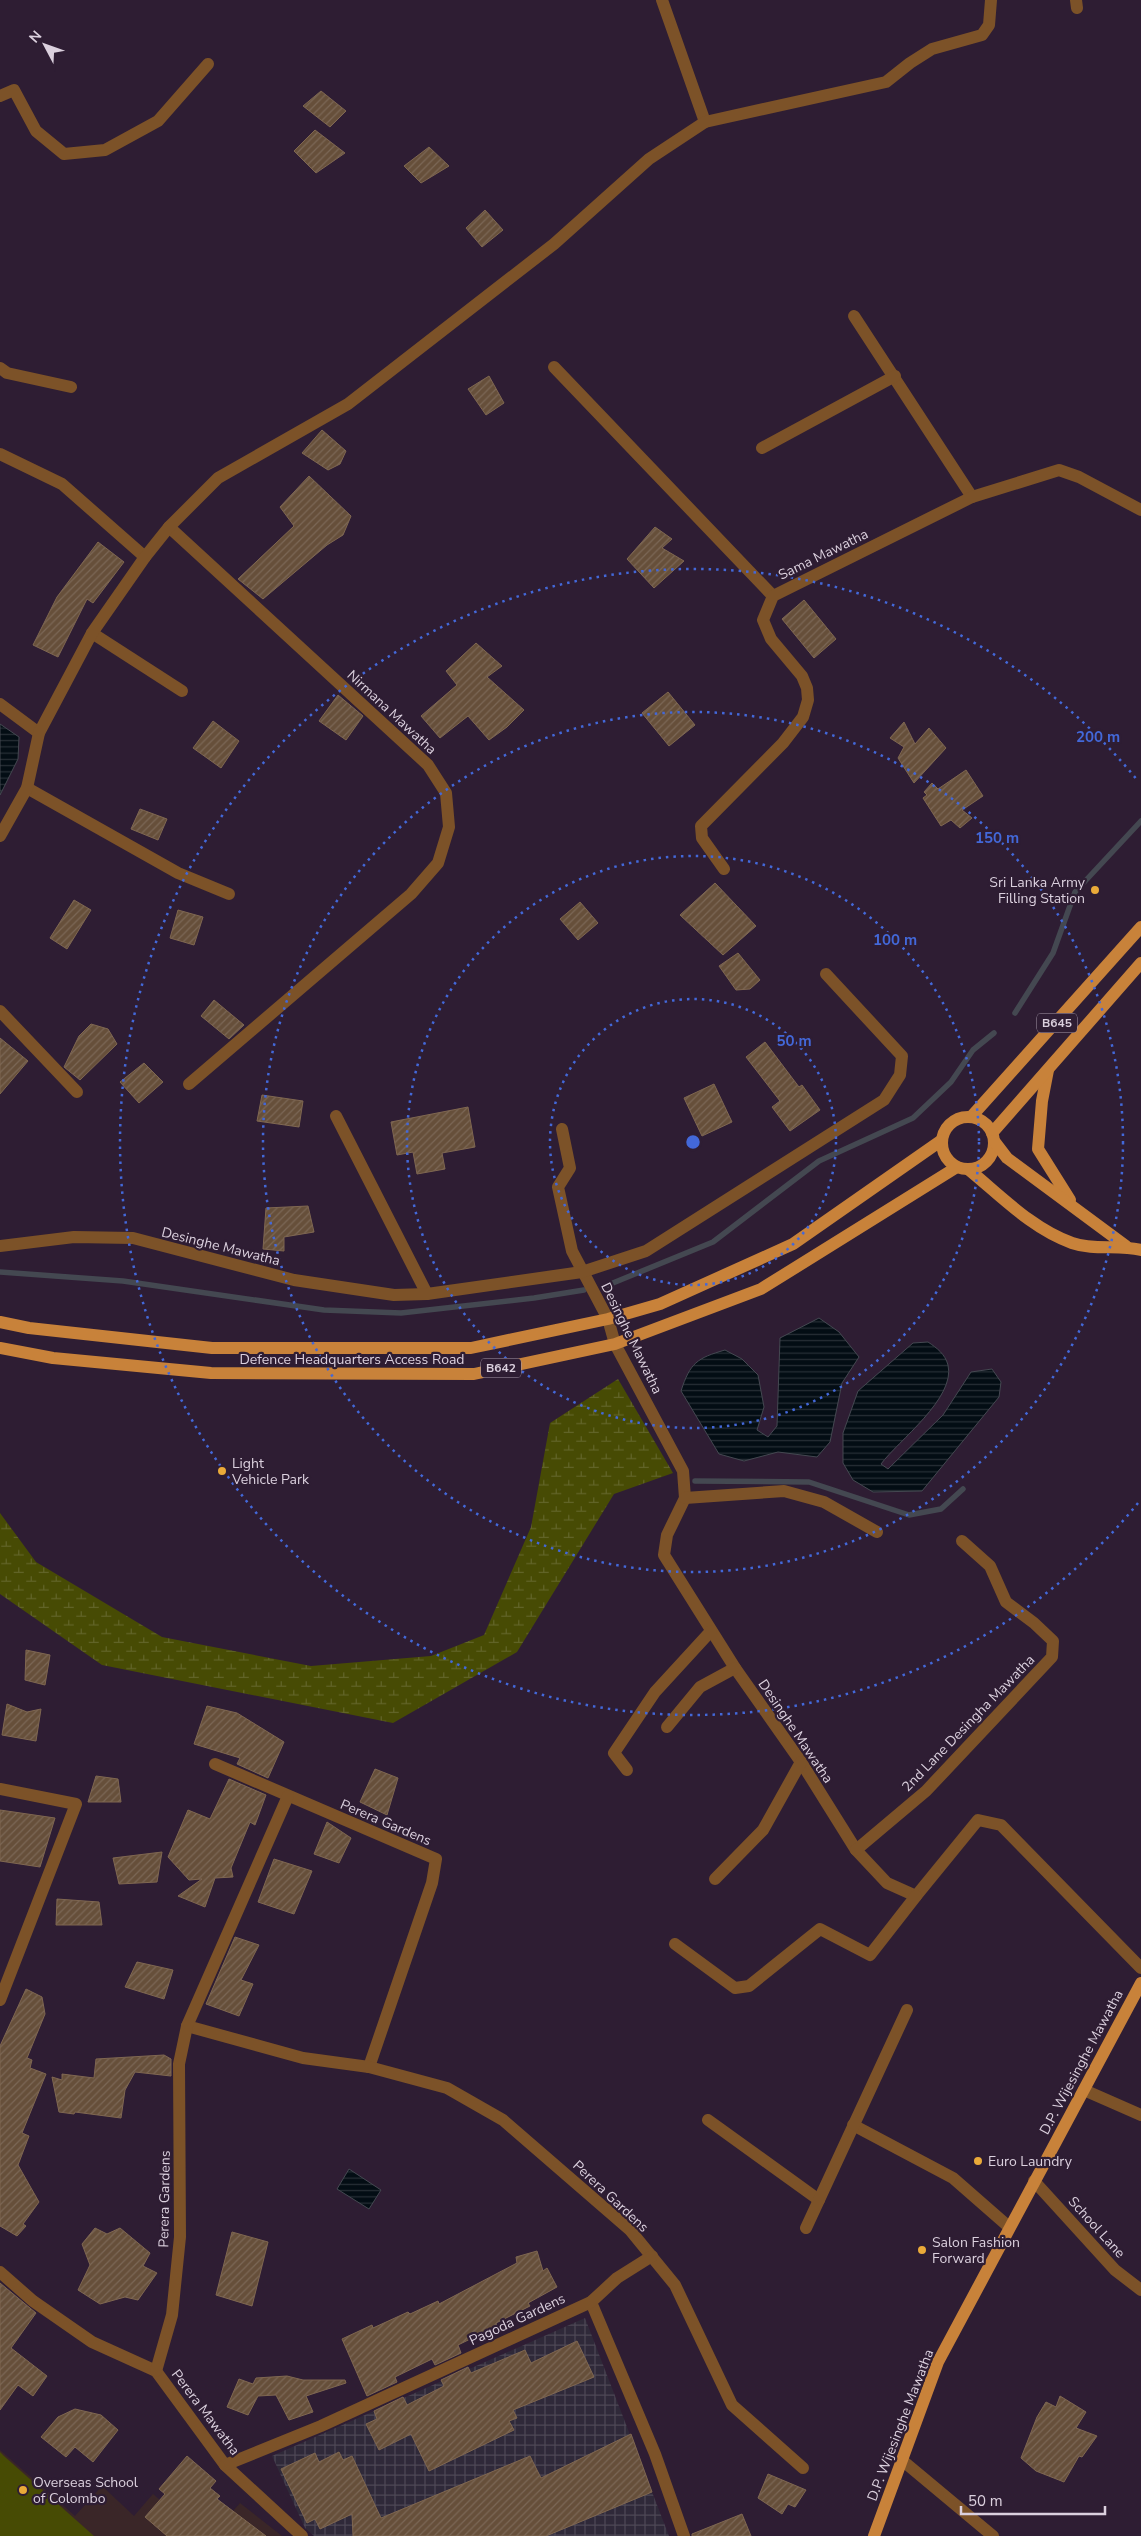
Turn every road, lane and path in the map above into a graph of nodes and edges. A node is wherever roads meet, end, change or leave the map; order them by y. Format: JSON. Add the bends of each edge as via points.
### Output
{"nodes":[{"id":1,"x":662,"y":0,"type":"edge"},
{"id":2,"x":991,"y":0,"type":"edge"},
{"id":3,"x":208,"y":64,"type":"dead end"},
{"id":4,"x":0,"y":96,"type":"edge"},
{"id":5,"x":705,"y":122,"type":"junction"},
{"id":6,"x":854,"y":316,"type":"dead end"},
{"id":7,"x":554,"y":366,"type":"dead end"},
{"id":8,"x":0,"y":368,"type":"edge"},
{"id":9,"x":894,"y":376,"type":"junction"},
{"id":10,"x":71,"y":387,"type":"dead end"},
{"id":11,"x":762,"y":448,"type":"dead end"},
{"id":12,"x":0,"y":454,"type":"edge"},
{"id":13,"x":972,"y":497,"type":"junction"},
{"id":14,"x":1141,"y":510,"type":"edge"},
{"id":15,"x":168,"y":527,"type":"junction"},
{"id":16,"x":145,"y":556,"type":"junction"},
{"id":17,"x":773,"y":596,"type":"junction"},
{"id":18,"x":92,"y":633,"type":"junction"},
{"id":19,"x":182,"y":691,"type":"dead end"},
{"id":20,"x":0,"y":704,"type":"edge"},
{"id":21,"x":39,"y":733,"type":"junction"},
{"id":22,"x":27,"y":788,"type":"junction"},
{"id":23,"x":0,"y":836,"type":"edge"},
{"id":24,"x":724,"y":869,"type":"dead end"},
{"id":25,"x":229,"y":894,"type":"dead end"},
{"id":26,"x":1141,"y":927,"type":"edge"},
{"id":27,"x":1141,"y":963,"type":"edge"},
{"id":28,"x":826,"y":974,"type":"dead end"},
{"id":29,"x":0,"y":1010,"type":"edge"},
{"id":30,"x":1048,"y":1068,"type":"junction"},
{"id":31,"x":189,"y":1084,"type":"dead end"},
{"id":32,"x":77,"y":1092,"type":"dead end"},
{"id":33,"x":336,"y":1116,"type":"dead end"},
{"id":34,"x":972,"y":1118,"type":"junction"},
{"id":35,"x":562,"y":1129,"type":"dead end"},
{"id":36,"x":993,"y":1137,"type":"junction"},
{"id":37,"x":942,"y":1140,"type":"junction"},
{"id":38,"x":962,"y":1168,"type":"junction"},
{"id":39,"x":1073,"y":1206,"type":"junction"},
{"id":40,"x":0,"y":1246,"type":"edge"},
{"id":41,"x":1126,"y":1246,"type":"junction"},
{"id":42,"x":1141,"y":1250,"type":"edge"},
{"id":43,"x":582,"y":1272,"type":"junction"},
{"id":44,"x":427,"y":1294,"type":"junction"},
{"id":45,"x":608,"y":1319,"type":"junction"},
{"id":46,"x":0,"y":1322,"type":"edge"},
{"id":47,"x":615,"y":1344,"type":"junction"},
{"id":48,"x":0,"y":1348,"type":"edge"},
{"id":49,"x":685,"y":1498,"type":"junction"},
{"id":50,"x":877,"y":1532,"type":"dead end"},
{"id":51,"x":962,"y":1541,"type":"dead end"},
{"id":52,"x":711,"y":1631,"type":"junction"},
{"id":53,"x":734,"y":1668,"type":"junction"},
{"id":54,"x":667,"y":1727,"type":"dead end"},
{"id":55,"x":801,"y":1762,"type":"junction"},
{"id":56,"x":215,"y":1764,"type":"dead end"},
{"id":57,"x":627,"y":1770,"type":"dead end"},
{"id":58,"x":0,"y":1789,"type":"edge"},
{"id":59,"x":288,"y":1796,"type":"junction"},
{"id":60,"x":856,"y":1850,"type":"junction"},
{"id":61,"x":716,"y":1879,"type":"dead end"},
{"id":62,"x":916,"y":1896,"type":"junction"},
{"id":63,"x":675,"y":1944,"type":"dead end"},
{"id":64,"x":1141,"y":1968,"type":"edge"},
{"id":65,"x":1141,"y":1983,"type":"edge"},
{"id":66,"x":1137,"y":1998,"type":"edge"},
{"id":67,"x":0,"y":2000,"type":"edge"},
{"id":68,"x":907,"y":2010,"type":"dead end"},
{"id":69,"x":187,"y":2026,"type":"junction"},
{"id":70,"x":369,"y":2067,"type":"junction"},
{"id":71,"x":1084,"y":2090,"type":"junction"},
{"id":72,"x":1141,"y":2115,"type":"edge"},
{"id":73,"x":708,"y":2120,"type":"dead end"},
{"id":74,"x":853,"y":2125,"type":"junction"},
{"id":75,"x":1034,"y":2181,"type":"junction"},
{"id":76,"x":819,"y":2200,"type":"junction"},
{"id":77,"x":1009,"y":2227,"type":"junction"},
{"id":78,"x":806,"y":2228,"type":"dead end"},
{"id":79,"x":652,"y":2256,"type":"junction"},
{"id":80,"x":0,"y":2272,"type":"edge"},
{"id":81,"x":1141,"y":2290,"type":"edge"},
{"id":82,"x":591,"y":2302,"type":"junction"},
{"id":83,"x":156,"y":2370,"type":"junction"},
{"id":84,"x":903,"y":2461,"type":"junction"},
{"id":85,"x":225,"y":2465,"type":"junction"},
{"id":86,"x":803,"y":2468,"type":"dead end"},
{"id":87,"x":302,"y":2536,"type":"edge"},
{"id":88,"x":684,"y":2536,"type":"edge"},
{"id":89,"x":874,"y":2536,"type":"edge"},
{"id":90,"x":993,"y":2536,"type":"edge"}],
"edges":[{"from":1,"to":5,"type":"street"},
{"from":2,"to":5,"type":"street","via":[[990,25],[982,35],[932,49],[886,82]]},
{"from":3,"to":4,"type":"street","via":[[158,120],[105,150],[64,154],[36,131],[14,90]]},
{"from":5,"to":15,"type":"street","via":[[649,159],[554,244],[348,404],[218,478]]},
{"from":6,"to":9,"type":"street"},
{"from":7,"to":17,"type":"street"},
{"from":8,"to":10,"type":"street","via":[[7,373]]},
{"from":9,"to":11,"type":"street"},
{"from":9,"to":13,"type":"street"},
{"from":12,"to":16,"type":"street","via":[[62,484]]},
{"from":13,"to":14,"type":"street","name":"Sama Mawatha","via":[[1059,470]]},
{"from":13,"to":17,"type":"street","name":"Sama Mawatha"},
{"from":15,"to":16,"type":"street"},
{"from":15,"to":31,"type":"street","name":"Nirmana Mawatha","via":[[428,765],[446,793],[449,827],[438,863],[411,894]]},
{"from":16,"to":18,"type":"street"},
{"from":17,"to":24,"type":"street","name":"Sama Mawatha","via":[[763,620],[771,639],[802,676],[808,700],[803,717],[783,743],[702,826],[702,838]]},
{"from":18,"to":19,"type":"street"},
{"from":18,"to":21,"type":"street"},
{"from":20,"to":21,"type":"street"},
{"from":21,"to":22,"type":"street"},
{"from":22,"to":23,"type":"street"},
{"from":22,"to":25,"type":"street","via":[[178,873]]},
{"from":26,"to":34,"type":"main road","number":"B645"},
{"from":27,"to":30,"type":"main road","number":"B645"},
{"from":28,"to":43,"type":"street","name":"Desinghe Mawatha","via":[[902,1056],[900,1075],[884,1100],[646,1251]]},
{"from":29,"to":32,"type":"street"},
{"from":30,"to":36,"type":"main road","number":"B645"},
{"from":30,"to":39,"type":"main road","via":[[1038,1149]]},
{"from":33,"to":44,"type":"street"},
{"from":34,"to":36,"type":"main road","via":[[984,1123]]},
{"from":34,"to":37,"type":"main road","via":[[949,1126]]},
{"from":35,"to":43,"type":"street","via":[[570,1168],[558,1187],[572,1252]]},
{"from":36,"to":38,"type":"main road","via":[[993,1150],[984,1164]]},
{"from":36,"to":39,"type":"main road","via":[[1007,1158]]},
{"from":37,"to":38,"type":"main road","via":[[945,1156]]},
{"from":37,"to":45,"type":"main road","name":"Defence Headquarters Access Road","number":"B642","via":[[793,1244],[660,1304]]},
{"from":38,"to":41,"type":"main road","via":[[1040,1228],[1073,1244],[1106,1248]]},
{"from":38,"to":47,"type":"main road","name":"Defence Headquarters Access Road","number":"B642","via":[[761,1289]]},
{"from":39,"to":41,"type":"main road"},
{"from":40,"to":44,"type":"street","name":"Desinghe Mawatha","via":[[74,1237],[133,1238],[294,1280],[394,1295]]},
{"from":41,"to":42,"type":"main road"},
{"from":43,"to":44,"type":"street","name":"Desinghe Mawatha"},
{"from":43,"to":45,"type":"street","name":"Desinghe Mawatha"},
{"from":45,"to":46,"type":"main road","name":"Defence Headquarters Access Road","number":"B642","via":[[471,1348],[212,1348]]},
{"from":45,"to":47,"type":"street","name":"Desinghe Mawatha"},
{"from":47,"to":48,"type":"main road","name":"Defence Headquarters Access Road","number":"B642","via":[[474,1374],[211,1373],[54,1358]]},
{"from":47,"to":49,"type":"street","name":"Desinghe Mawatha","via":[[683,1471]]},
{"from":49,"to":50,"type":"street","via":[[784,1491],[824,1502]]},
{"from":49,"to":52,"type":"street","name":"Desinghe Mawatha","via":[[667,1535],[664,1555]]},
{"from":51,"to":60,"type":"street","name":"2nd Lane Desingha Mawatha","via":[[990,1566],[1006,1602],[1053,1641],[1052,1656],[926,1791]]},
{"from":52,"to":53,"type":"street","name":"Desinghe Mawatha"},
{"from":52,"to":57,"type":"street","via":[[655,1692],[614,1753]]},
{"from":53,"to":54,"type":"street","via":[[700,1687]]},
{"from":53,"to":55,"type":"street","name":"Desinghe Mawatha"},
{"from":55,"to":60,"type":"street","name":"Desinghe Mawatha"},
{"from":55,"to":61,"type":"street","via":[[763,1830]]},
{"from":56,"to":59,"type":"street","name":"Perera Gardens"},
{"from":58,"to":67,"type":"street","via":[[76,1804]]},
{"from":59,"to":69,"type":"street","name":"Perera Gardens"},
{"from":59,"to":70,"type":"street","name":"Perera Gardens","via":[[436,1859],[432,1883]]},
{"from":60,"to":62,"type":"street","name":"Desinghe Mawatha","via":[[887,1883]]},
{"from":62,"to":63,"type":"street","via":[[870,1955],[820,1929],[749,1986],[735,1988]]},
{"from":62,"to":64,"type":"street","via":[[978,1820],[1001,1825]]},
{"from":65,"to":66,"type":"main road","name":"D.P. Wijesinghe Mawatha"},
{"from":66,"to":71,"type":"main road","name":"D.P. Wijesinghe Mawatha"},
{"from":68,"to":74,"type":"street"},
{"from":69,"to":70,"type":"street","name":"Perera Gardens","via":[[303,2058]]},
{"from":69,"to":83,"type":"street","name":"Perera Gardens","via":[[179,2064],[180,2237],[172,2315]]},
{"from":70,"to":79,"type":"street","name":"Perera Gardens","via":[[447,2088],[503,2120],[630,2230]]},
{"from":71,"to":72,"type":"street"},
{"from":71,"to":75,"type":"main road","name":"D.P. Wijesinghe Mawatha"},
{"from":73,"to":76,"type":"street"},
{"from":74,"to":76,"type":"street"},
{"from":74,"to":77,"type":"street","via":[[953,2178]]},
{"from":75,"to":77,"type":"main road","name":"D.P. Wijesinghe Mawatha"},
{"from":75,"to":81,"type":"street","name":"School Lane","via":[[1115,2270]]},
{"from":76,"to":78,"type":"street"},
{"from":77,"to":84,"type":"main road","name":"D.P. Wijesinghe Mawatha","via":[[938,2362]]},
{"from":79,"to":82,"type":"street","name":"Pagoda Gardens","via":[[617,2278]]},
{"from":79,"to":86,"type":"street","name":"Perera Gardens","via":[[675,2285],[732,2405]]},
{"from":80,"to":83,"type":"street","name":"Perera Mawatha","via":[[33,2302],[92,2342]]},
{"from":82,"to":85,"type":"street","name":"Pagoda Gardens","via":[[321,2426]]},
{"from":82,"to":88,"type":"street","via":[[655,2454]]},
{"from":83,"to":85,"type":"street","name":"Perera Mawatha"},
{"from":84,"to":89,"type":"main road","name":"D.P. Wijesinghe Mawatha"},
{"from":84,"to":90,"type":"street"},
{"from":85,"to":87,"type":"street","name":"Perera Mawatha"}]}
